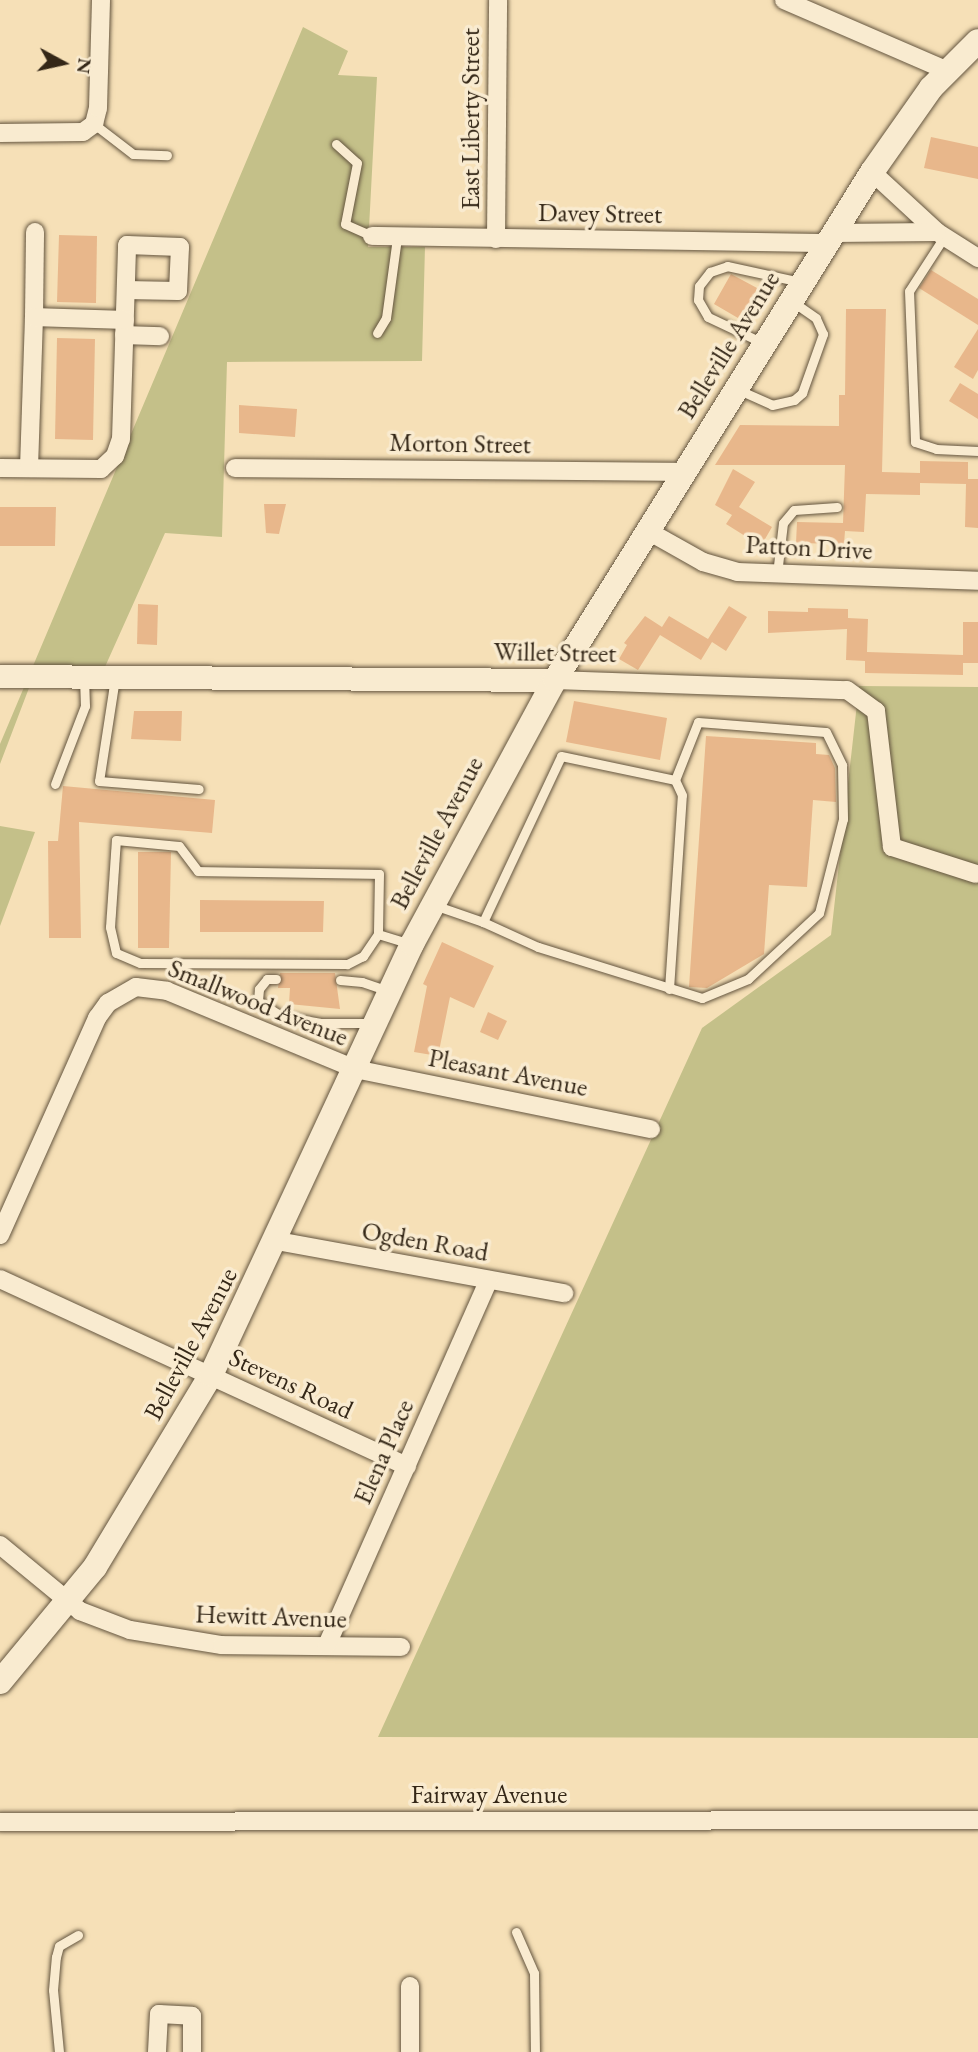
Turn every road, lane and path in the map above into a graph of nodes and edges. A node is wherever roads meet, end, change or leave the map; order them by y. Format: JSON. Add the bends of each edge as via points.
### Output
{"nodes":[{"id":1,"x":101,"y":0,"type":"edge"},
{"id":2,"x":498,"y":0,"type":"edge"},
{"id":3,"x":784,"y":0,"type":"edge"},
{"id":4,"x":978,"y":41,"type":"edge"},
{"id":5,"x":946,"y":70,"type":"junction"},
{"id":6,"x":93,"y":124,"type":"junction"},
{"id":7,"x":0,"y":133,"type":"edge"},
{"id":8,"x":336,"y":144,"type":"dead end"},
{"id":9,"x":167,"y":155,"type":"dead end"},
{"id":10,"x":872,"y":172,"type":"junction"},
{"id":11,"x":35,"y":232,"type":"dead end"},
{"id":12,"x":940,"y":234,"type":"junction"},
{"id":13,"x":372,"y":236,"type":"joint"},
{"id":14,"x":397,"y":238,"type":"junction"},
{"id":15,"x":830,"y":238,"type":"junction"},
{"id":16,"x":496,"y":239,"type":"junction"},
{"id":17,"x":978,"y":258,"type":"edge"},
{"id":18,"x":126,"y":290,"type":"dead end"},
{"id":19,"x":797,"y":292,"type":"junction"},
{"id":20,"x":34,"y":317,"type":"junction"},
{"id":21,"x":125,"y":327,"type":"junction"},
{"id":22,"x":377,"y":333,"type":"dead end"},
{"id":23,"x":160,"y":336,"type":"dead end"},
{"id":24,"x":765,"y":344,"type":"junction"},
{"id":25,"x":737,"y":389,"type":"junction"},
{"id":26,"x":978,"y":451,"type":"edge"},
{"id":27,"x":0,"y":468,"type":"edge"},
{"id":28,"x":29,"y":468,"type":"junction"},
{"id":29,"x":235,"y":468,"type":"dead end"},
{"id":30,"x":684,"y":472,"type":"junction"},
{"id":31,"x":837,"y":507,"type":"dead end"},
{"id":32,"x":648,"y":531,"type":"junction"},
{"id":33,"x":777,"y":574,"type":"junction"},
{"id":34,"x":978,"y":581,"type":"edge"},
{"id":35,"x":0,"y":676,"type":"edge"},
{"id":36,"x":84,"y":676,"type":"junction"},
{"id":37,"x":116,"y":677,"type":"junction"},
{"id":38,"x":555,"y":680,"type":"junction"},
{"id":39,"x":675,"y":780,"type":"junction"},
{"id":40,"x":55,"y":783,"type":"dead end"},
{"id":41,"x":199,"y":789,"type":"dead end"},
{"id":42,"x":977,"y":873,"type":"edge"},
{"id":43,"x":433,"y":904,"type":"junction"},
{"id":44,"x":483,"y":922,"type":"junction"},
{"id":45,"x":378,"y":934,"type":"junction"},
{"id":46,"x":412,"y":944,"type":"junction"},
{"id":47,"x":276,"y":979,"type":"dead end"},
{"id":48,"x":340,"y":980,"type":"dead end"},
{"id":49,"x":669,"y":989,"type":"junction"},
{"id":50,"x":390,"y":992,"type":"junction"},
{"id":51,"x":376,"y":1023,"type":"junction"},
{"id":52,"x":355,"y":1069,"type":"junction"},
{"id":53,"x":651,"y":1129,"type":"dead end"},
{"id":54,"x":0,"y":1235,"type":"edge"},
{"id":55,"x":277,"y":1241,"type":"junction"},
{"id":56,"x":0,"y":1279,"type":"edge"},
{"id":57,"x":489,"y":1280,"type":"junction"},
{"id":58,"x":564,"y":1293,"type":"dead end"},
{"id":59,"x":211,"y":1376,"type":"junction"},
{"id":60,"x":407,"y":1466,"type":"junction"},
{"id":61,"x":0,"y":1545,"type":"edge"},
{"id":62,"x":67,"y":1603,"type":"junction"},
{"id":63,"x":327,"y":1645,"type":"junction"},
{"id":64,"x":401,"y":1647,"type":"dead end"},
{"id":65,"x":0,"y":1682,"type":"edge"},
{"id":66,"x":978,"y":1820,"type":"edge"},
{"id":67,"x":0,"y":1822,"type":"edge"},
{"id":68,"x":516,"y":1932,"type":"dead end"},
{"id":69,"x":78,"y":1935,"type":"dead end"},
{"id":70,"x":410,"y":1986,"type":"dead end"},
{"id":71,"x":59,"y":2052,"type":"edge"},
{"id":72,"x":157,"y":2052,"type":"edge"},
{"id":73,"x":192,"y":2052,"type":"edge"},
{"id":74,"x":410,"y":2052,"type":"edge"},
{"id":75,"x":535,"y":2052,"type":"edge"}],
"edges":[{"from":1,"to":6,"type":"street","via":[[99,108]]},
{"from":2,"to":16,"type":"street","name":"East Liberty Street"},
{"from":3,"to":5,"type":"street"},
{"from":4,"to":5,"type":"main road","name":"Belleville Avenue"},
{"from":5,"to":10,"type":"main road","name":"Belleville Avenue"},
{"from":6,"to":7,"type":"street","via":[[83,132]]},
{"from":6,"to":9,"type":"lane","via":[[133,154]]},
{"from":8,"to":13,"type":"lane","via":[[357,163],[345,224]]},
{"from":10,"to":12,"type":"street"},
{"from":10,"to":15,"type":"main road","name":"Belleville Avenue"},
{"from":11,"to":20,"type":"street"},
{"from":12,"to":15,"type":"street","name":"Davey Street"},
{"from":12,"to":17,"type":"street"},
{"from":12,"to":26,"type":"lane","via":[[909,291],[915,442],[936,449]]},
{"from":13,"to":14,"type":"street","name":"Davey Street"},
{"from":14,"to":16,"type":"street","name":"Davey Street"},
{"from":14,"to":22,"type":"lane","via":[[386,318]]},
{"from":15,"to":16,"type":"street","name":"Davey Street"},
{"from":15,"to":19,"type":"main road","name":"Belleville Avenue"},
{"from":18,"to":21,"type":"street"},
{"from":19,"to":24,"type":"main road","name":"Belleville Avenue"},
{"from":19,"to":24,"type":"lane","via":[[727,266],[710,272],[699,286],[698,300],[708,317]]},
{"from":19,"to":25,"type":"lane","via":[[823,334],[802,393],[794,400],[772,405]]},
{"from":20,"to":21,"type":"street"},
{"from":20,"to":28,"type":"street"},
{"from":21,"to":23,"type":"street"},
{"from":21,"to":28,"type":"street","via":[[121,439],[115,456],[101,469]]},
{"from":24,"to":25,"type":"main road","name":"Belleville Avenue"},
{"from":25,"to":30,"type":"main road","name":"Belleville Avenue"},
{"from":27,"to":28,"type":"street"},
{"from":29,"to":30,"type":"street","name":"Morton Street"},
{"from":30,"to":32,"type":"main road","name":"Belleville Avenue"},
{"from":31,"to":33,"type":"lane","via":[[794,510],[783,523]]},
{"from":32,"to":33,"type":"street","name":"Patton Drive","via":[[713,567]]},
{"from":32,"to":38,"type":"main road","name":"Belleville Avenue"},
{"from":33,"to":34,"type":"street","name":"Patton Drive"},
{"from":35,"to":36,"type":"street","name":"Willet Street"},
{"from":36,"to":37,"type":"street","name":"Willet Street"},
{"from":36,"to":40,"type":"lane","via":[[85,706]]},
{"from":37,"to":38,"type":"street","name":"Willet Street"},
{"from":37,"to":41,"type":"lane","via":[[99,781]]},
{"from":38,"to":42,"type":"street","name":"Willet Street","via":[[847,690],[876,711],[892,847]]},
{"from":38,"to":43,"type":"main road","name":"Belleville Avenue"},
{"from":39,"to":44,"type":"lane","via":[[561,756]]},
{"from":39,"to":49,"type":"lane","via":[[682,795]]},
{"from":39,"to":49,"type":"lane","via":[[698,722],[826,732],[842,765],[843,819],[819,913],[748,979],[702,998]]},
{"from":43,"to":44,"type":"lane"},
{"from":43,"to":46,"type":"main road","name":"Belleville Avenue"},
{"from":44,"to":49,"type":"lane","via":[[538,947]]},
{"from":45,"to":45,"type":"lane","via":[[379,874],[198,871],[179,846],[116,840],[110,927],[116,953],[139,963],[346,964],[363,956]]},
{"from":45,"to":46,"type":"lane"},
{"from":46,"to":50,"type":"main road","name":"Belleville Avenue"},
{"from":47,"to":51,"type":"lane","via":[[267,979],[258,989],[258,1001],[281,1016],[319,1023]]},
{"from":48,"to":50,"type":"lane"},
{"from":50,"to":51,"type":"main road","name":"Belleville Avenue"},
{"from":51,"to":52,"type":"main road","name":"Belleville Avenue"},
{"from":52,"to":53,"type":"street","name":"Pleasant Avenue"},
{"from":52,"to":54,"type":"street","name":"Smallwood Avenue","via":[[167,991],[136,987],[121,994],[97,1018]]},
{"from":52,"to":55,"type":"main road","name":"Belleville Avenue"},
{"from":55,"to":57,"type":"street","name":"Ogden Road"},
{"from":55,"to":59,"type":"main road","name":"Belleville Avenue"},
{"from":56,"to":59,"type":"street","name":"Stevens Road"},
{"from":57,"to":58,"type":"street","name":"Ogden Road"},
{"from":57,"to":60,"type":"street","name":"Elena Place"},
{"from":59,"to":60,"type":"street","name":"Stevens Road"},
{"from":59,"to":62,"type":"main road","name":"Belleville Avenue","via":[[139,1497]]},
{"from":60,"to":63,"type":"street","name":"Elena Place"},
{"from":61,"to":62,"type":"street","name":"Hewitt Avenue"},
{"from":62,"to":63,"type":"street","name":"Hewitt Avenue","via":[[109,1624],[193,1643]]},
{"from":62,"to":65,"type":"main road","name":"Belleville Avenue"},
{"from":63,"to":64,"type":"street","name":"Hewitt Avenue"},
{"from":66,"to":67,"type":"street","name":"Fairway Avenue"},
{"from":68,"to":75,"type":"lane","via":[[534,1973]]},
{"from":69,"to":71,"type":"lane","via":[[59,1946],[57,1957],[53,1990]]},
{"from":70,"to":74,"type":"street"},
{"from":72,"to":73,"type":"street","via":[[159,2014],[192,2016]]}]}
